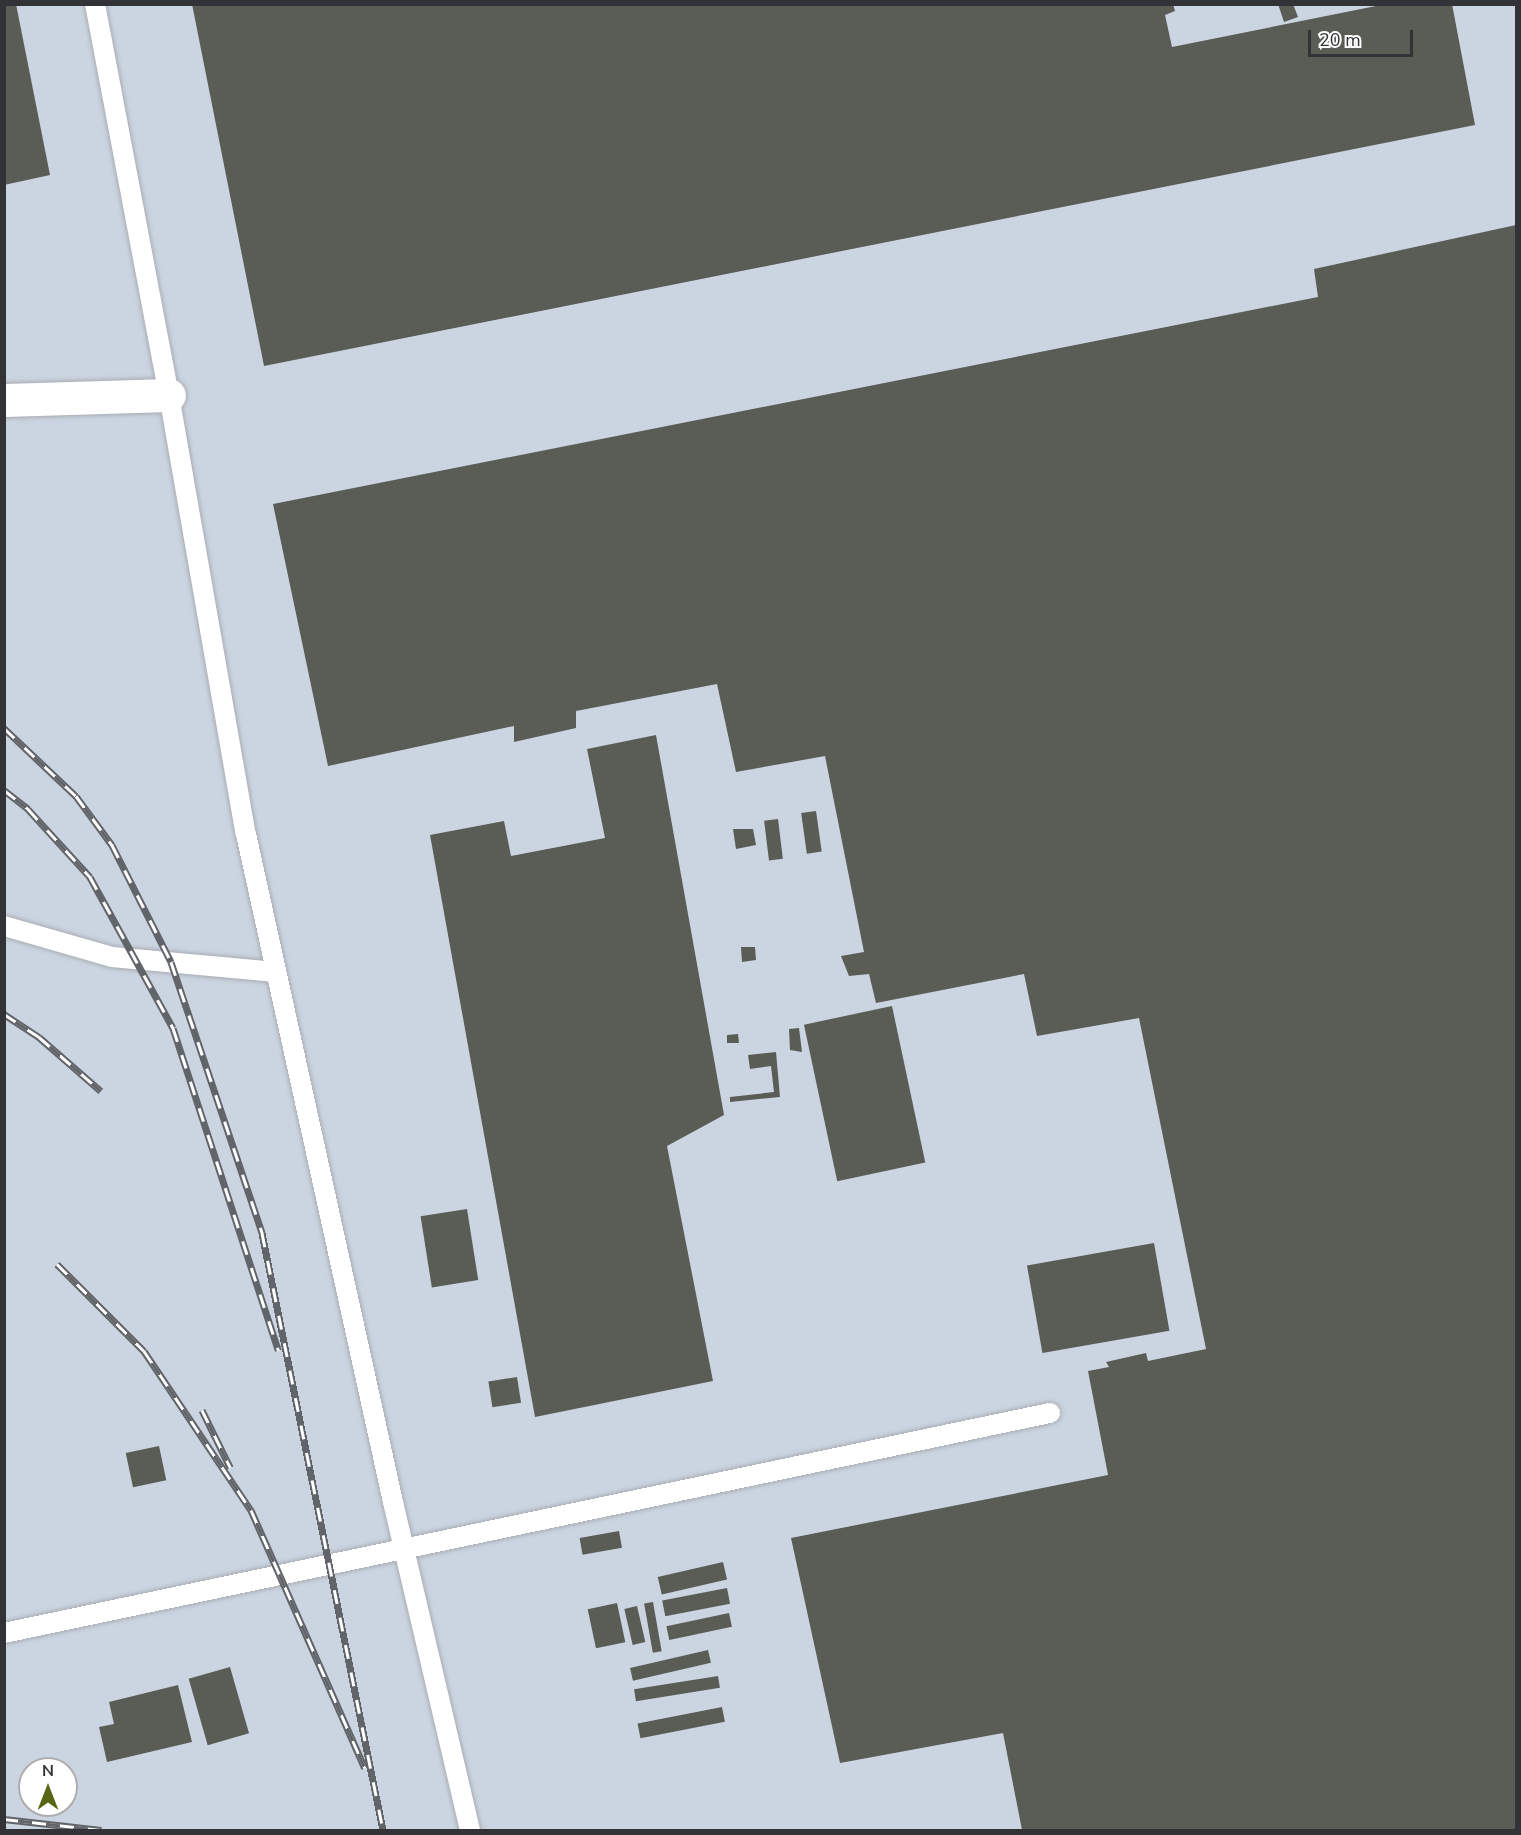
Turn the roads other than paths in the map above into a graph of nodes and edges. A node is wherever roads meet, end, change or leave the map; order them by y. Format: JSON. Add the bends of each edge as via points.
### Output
{"nodes":[{"id":1,"x":95,"y":4,"type":"edge"},
{"id":2,"x":169,"y":395,"type":"junction"},
{"id":3,"x":4,"y":400,"type":"edge"},
{"id":4,"x":4,"y":926,"type":"edge"},
{"id":5,"x":276,"y":972,"type":"junction"},
{"id":6,"x":1050,"y":1413,"type":"dead end"},
{"id":7,"x":406,"y":1547,"type":"junction"},
{"id":8,"x":4,"y":1633,"type":"edge"},
{"id":9,"x":470,"y":1830,"type":"edge"}],
"edges":[{"from":1,"to":2,"type":"lane"},
{"from":2,"to":3,"type":"street"},
{"from":2,"to":5,"type":"lane","via":[[246,834]]},
{"from":4,"to":5,"type":"lane","via":[[112,957]]},
{"from":5,"to":7,"type":"lane"},
{"from":6,"to":7,"type":"lane"},
{"from":7,"to":8,"type":"lane"},
{"from":7,"to":9,"type":"lane"}]}
